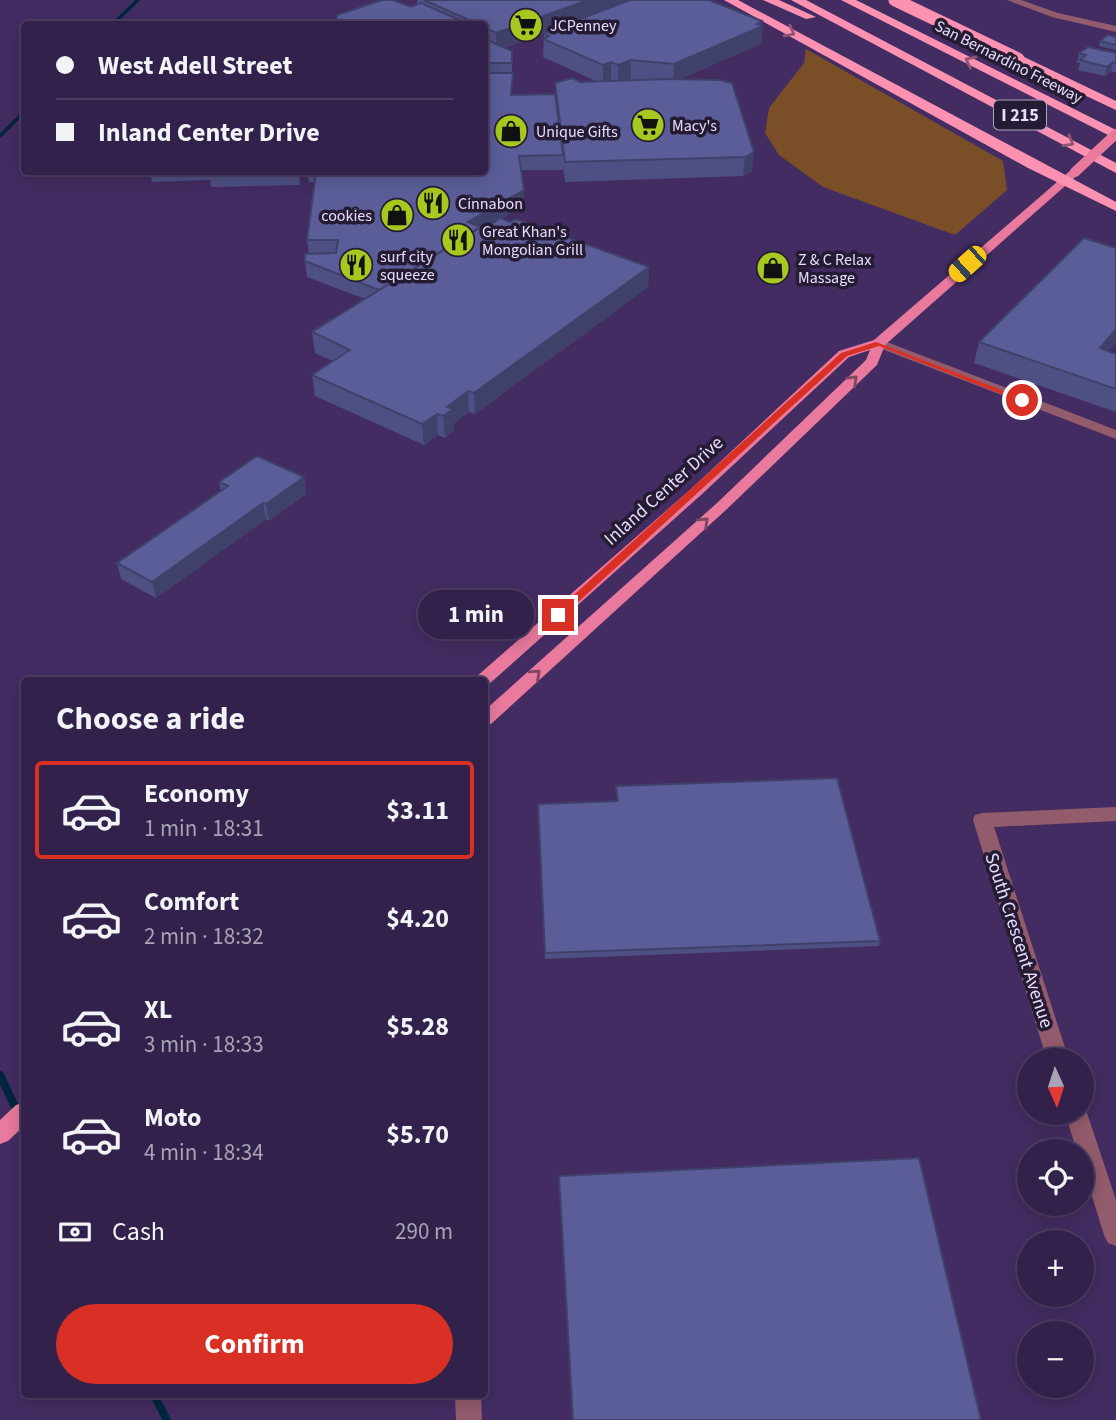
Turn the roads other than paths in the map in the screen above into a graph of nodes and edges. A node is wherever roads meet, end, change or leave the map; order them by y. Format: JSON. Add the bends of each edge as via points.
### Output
{"nodes":[{"id":1,"x":730,"y":0,"type":"edge"},
{"id":2,"x":769,"y":0,"type":"edge"},
{"id":3,"x":797,"y":0,"type":"edge"},
{"id":4,"x":847,"y":0,"type":"edge"},
{"id":5,"x":896,"y":0,"type":"edge"},
{"id":6,"x":1012,"y":0,"type":"edge"},
{"id":7,"x":1116,"y":29,"type":"edge"},
{"id":8,"x":880,"y":45,"type":"junction"},
{"id":9,"x":1032,"y":91,"type":"junction"},
{"id":10,"x":1116,"y":106,"type":"edge"},
{"id":11,"x":1116,"y":135,"type":"edge"},
{"id":12,"x":1116,"y":169,"type":"edge"},
{"id":13,"x":1069,"y":177,"type":"junction"},
{"id":14,"x":1116,"y":207,"type":"edge"},
{"id":15,"x":879,"y":344,"type":"junction"},
{"id":16,"x":1116,"y":435,"type":"edge"},
{"id":17,"x":487,"y":677,"type":"edge"},
{"id":18,"x":488,"y":717,"type":"edge"},
{"id":19,"x":1116,"y":814,"type":"edge"},
{"id":20,"x":1054,"y":1048,"type":"edge"},
{"id":21,"x":21,"y":1114,"type":"edge"},
{"id":22,"x":1080,"y":1125,"type":"edge"},
{"id":23,"x":0,"y":1135,"type":"edge"},
{"id":24,"x":1116,"y":1235,"type":"edge"},
{"id":25,"x":468,"y":1398,"type":"edge"},
{"id":26,"x":469,"y":1420,"type":"edge"}],
"edges":[{"from":1,"to":13,"type":"highway","one_way":true},
{"from":2,"to":8,"type":"highway"},
{"from":3,"to":8,"type":"highway","number":"I 215"},
{"from":9,"to":4,"type":"highway","name":"San Bernardino Freeway","number":"I 215","one_way":true},
{"from":5,"to":9,"type":"highway","via":[[990,57]]},
{"from":5,"to":10,"type":"highway","bridge":true},
{"from":6,"to":7,"type":"street"},
{"from":8,"to":12,"type":"highway","number":"I 215","one_way":true},
{"from":9,"to":11,"type":"highway","name":"San Bernardino Freeway","number":"I 215"},
{"from":11,"to":13,"type":"main road","name":"Inland Center Drive","bridge":true},
{"from":13,"to":14,"type":"highway"},
{"from":13,"to":15,"type":"main road","name":"Inland Center Drive"},
{"from":15,"to":16,"type":"street"},
{"from":15,"to":17,"type":"main road","name":"Inland Center Drive","via":[[844,354]]},
{"from":18,"to":15,"type":"main road","name":"Inland Center Drive","one_way":true,"via":[[722,506],[872,362]]},
{"from":19,"to":20,"type":"street","name":"South Crescent Avenue","via":[[982,820]]},
{"from":21,"to":23,"type":"main road"},
{"from":22,"to":24,"type":"street"},
{"from":25,"to":26,"type":"street"}]}
